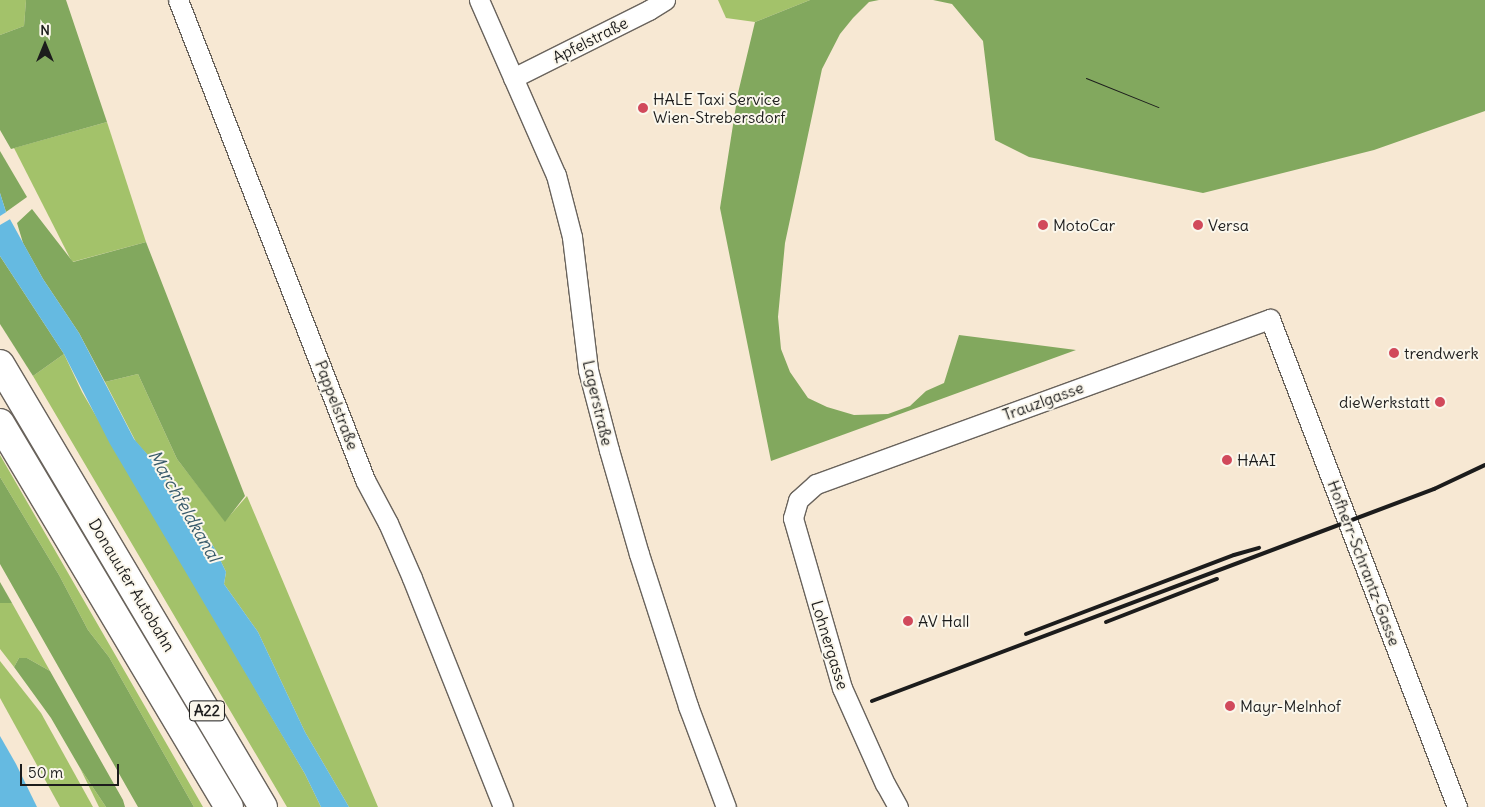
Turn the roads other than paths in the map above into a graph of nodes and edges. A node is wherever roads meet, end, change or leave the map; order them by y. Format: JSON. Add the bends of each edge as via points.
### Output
{"nodes":[{"id":1,"x":178,"y":0,"type":"edge"},
{"id":2,"x":479,"y":0,"type":"edge"},
{"id":3,"x":665,"y":0,"type":"edge"},
{"id":4,"x":513,"y":78,"type":"junction"},
{"id":5,"x":1270,"y":319,"type":"joint"},
{"id":6,"x":0,"y":364,"type":"edge"},
{"id":7,"x":0,"y":424,"type":"edge"},
{"id":8,"x":816,"y":484,"type":"joint"},
{"id":9,"x":229,"y":807,"type":"edge"},
{"id":10,"x":263,"y":807,"type":"edge"},
{"id":11,"x":503,"y":807,"type":"edge"},
{"id":12,"x":726,"y":807,"type":"edge"},
{"id":13,"x":898,"y":807,"type":"edge"},
{"id":14,"x":1458,"y":807,"type":"edge"}],
"edges":[{"from":1,"to":11,"type":"street","name":"Pappelstraße","via":[[365,480],[412,578]]},
{"from":2,"to":4,"type":"street","name":"Lagerstraße"},
{"from":3,"to":4,"type":"street","name":"Apfelstraße"},
{"from":4,"to":12,"type":"street","name":"Lagerstraße","via":[[556,174],[572,237],[588,370],[609,450],[685,697]]},
{"from":5,"to":8,"type":"street","name":"Trauzlgasse"},
{"from":5,"to":14,"type":"street","name":"Hofherr-Schrantz-Gasse"},
{"from":6,"to":10,"type":"highway","name":"Donauufer Autobahn","number":"A22"},
{"from":7,"to":9,"type":"highway","name":"Donauufer Autobahn","number":"A22"},
{"from":8,"to":13,"type":"street","name":"Lohnergasse","via":[[798,500],[793,518],[842,688]]}]}
